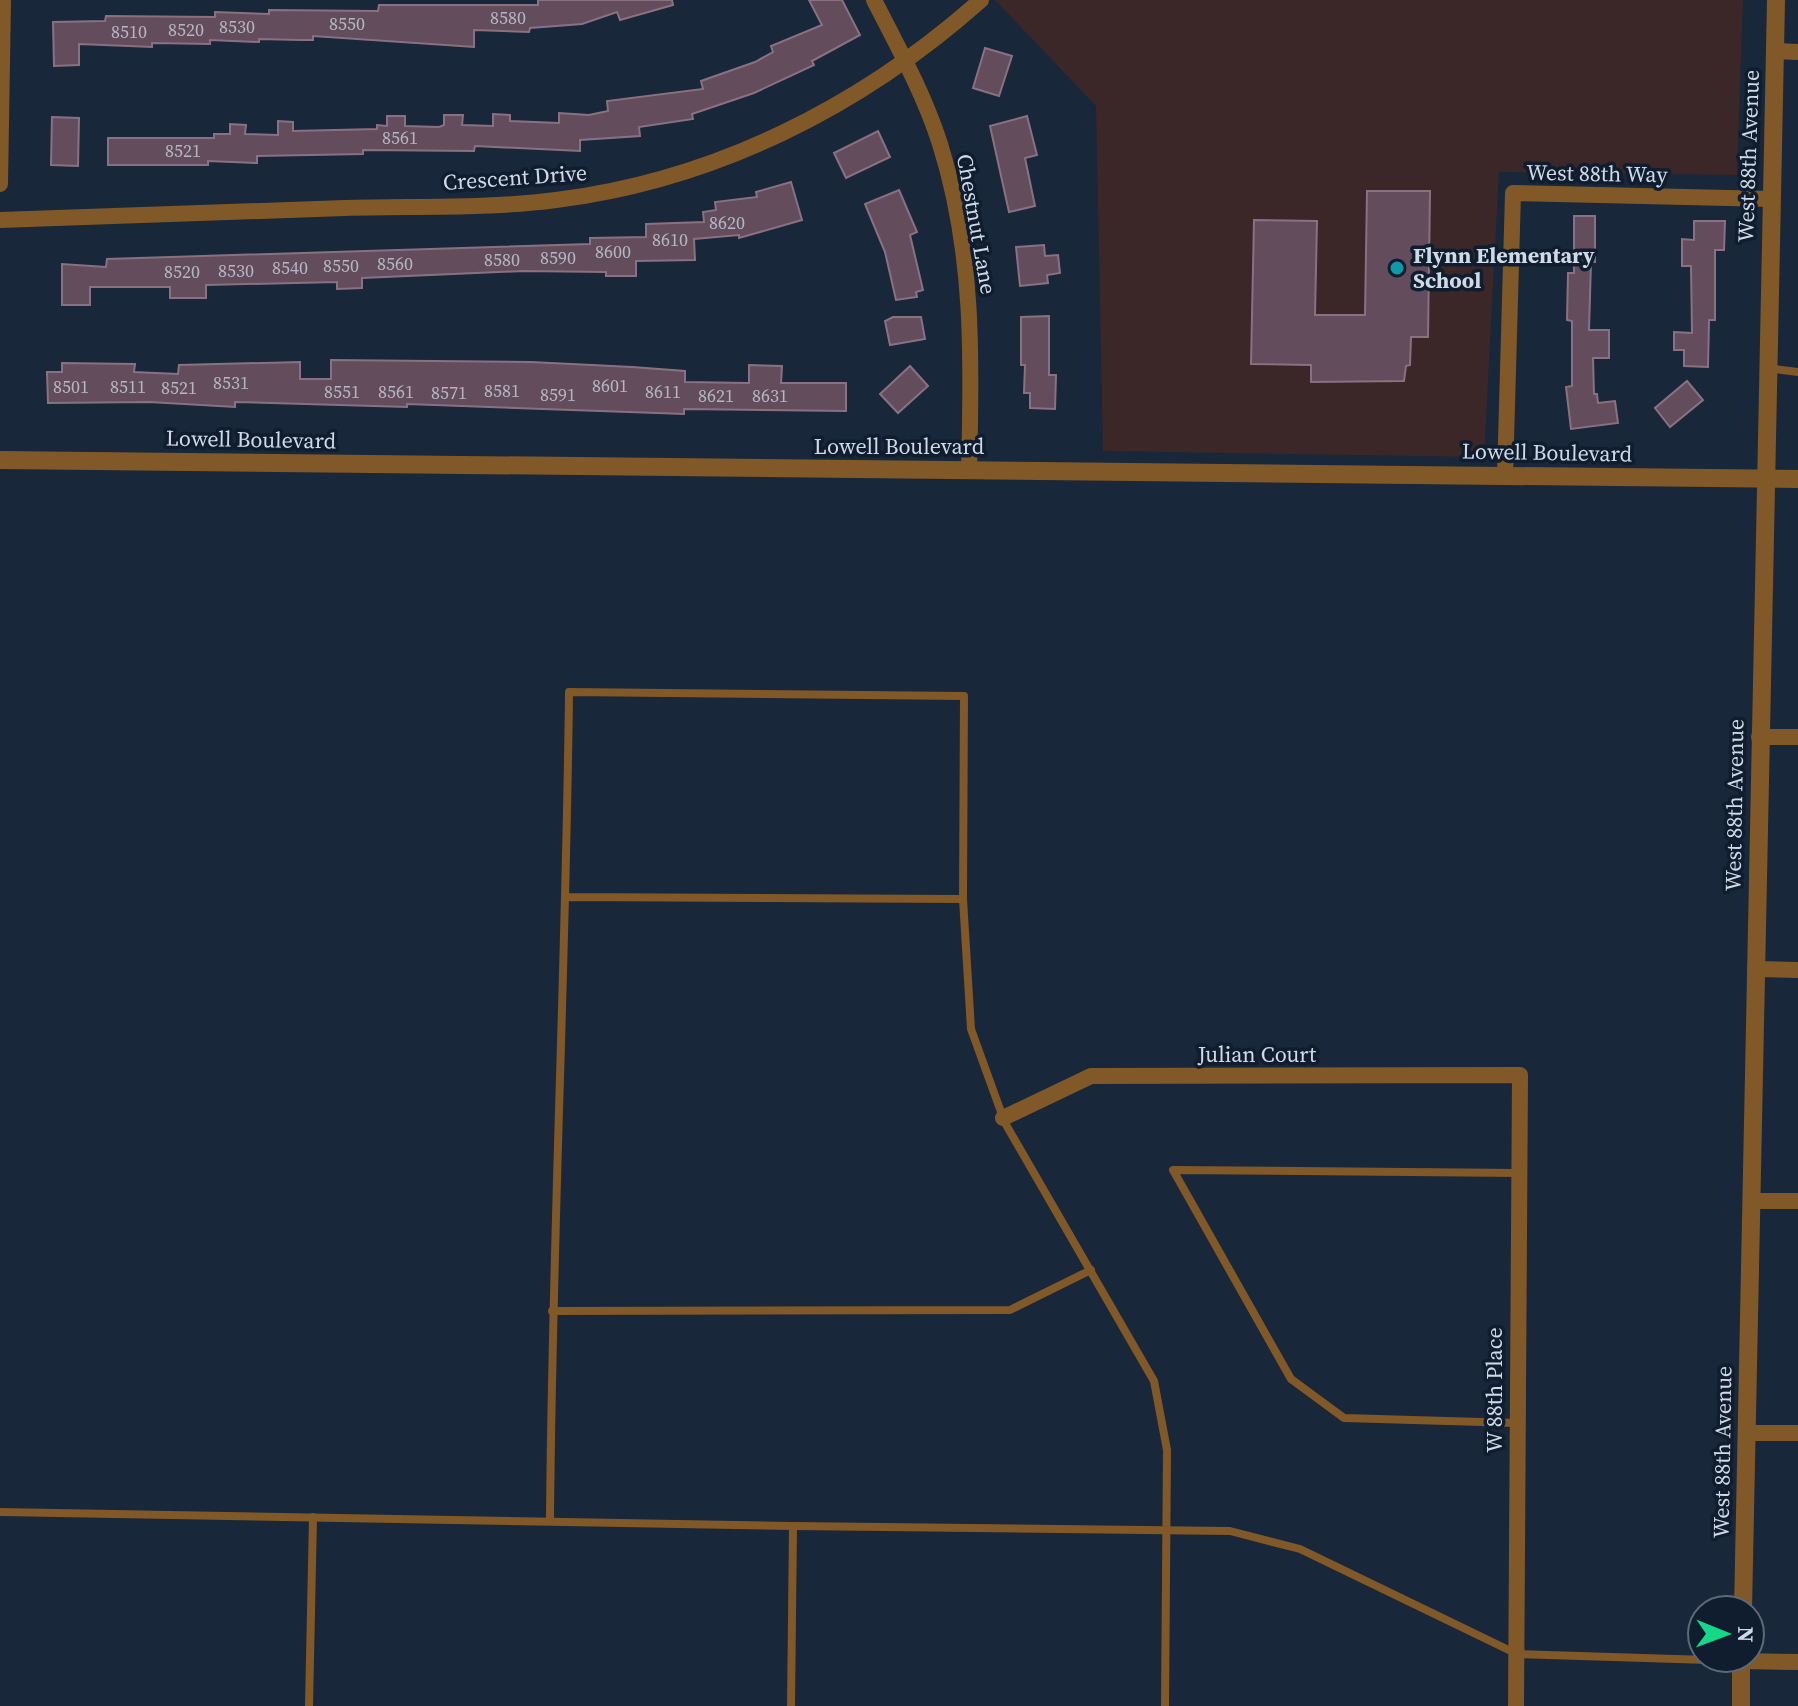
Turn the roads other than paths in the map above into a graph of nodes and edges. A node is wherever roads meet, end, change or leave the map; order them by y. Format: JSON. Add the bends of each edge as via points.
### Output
{"nodes":[{"id":1,"x":3,"y":0,"type":"edge"},
{"id":2,"x":874,"y":0,"type":"edge"},
{"id":3,"x":981,"y":0,"type":"edge"},
{"id":4,"x":1776,"y":0,"type":"edge"},
{"id":5,"x":1775,"y":51,"type":"junction"},
{"id":6,"x":1798,"y":52,"type":"edge"},
{"id":7,"x":906,"y":62,"type":"junction"},
{"id":8,"x":0,"y":184,"type":"edge"},
{"id":9,"x":1771,"y":199,"type":"junction"},
{"id":10,"x":0,"y":220,"type":"edge"},
{"id":11,"x":1766,"y":368,"type":"junction"},
{"id":12,"x":1798,"y":372,"type":"edge"},
{"id":13,"x":0,"y":460,"type":"edge"},
{"id":14,"x":969,"y":471,"type":"junction"},
{"id":15,"x":1505,"y":476,"type":"junction"},
{"id":16,"x":1764,"y":479,"type":"junction"},
{"id":17,"x":1798,"y":479,"type":"edge"},
{"id":18,"x":1759,"y":737,"type":"junction"},
{"id":19,"x":1798,"y":737,"type":"edge"},
{"id":20,"x":567,"y":897,"type":"junction"},
{"id":21,"x":963,"y":899,"type":"junction"},
{"id":22,"x":1755,"y":969,"type":"junction"},
{"id":23,"x":1798,"y":970,"type":"edge"},
{"id":24,"x":1520,"y":1075,"type":"joint"},
{"id":25,"x":1003,"y":1118,"type":"junction"},
{"id":26,"x":1519,"y":1173,"type":"junction"},
{"id":27,"x":1751,"y":1201,"type":"junction"},
{"id":28,"x":1798,"y":1201,"type":"edge"},
{"id":29,"x":1091,"y":1270,"type":"junction"},
{"id":30,"x":552,"y":1311,"type":"junction"},
{"id":31,"x":1516,"y":1423,"type":"junction"},
{"id":32,"x":1747,"y":1433,"type":"junction"},
{"id":33,"x":1798,"y":1433,"type":"edge"},
{"id":34,"x":0,"y":1512,"type":"edge"},
{"id":35,"x":313,"y":1517,"type":"junction"},
{"id":36,"x":550,"y":1521,"type":"junction"},
{"id":37,"x":793,"y":1526,"type":"junction"},
{"id":38,"x":1167,"y":1531,"type":"junction"},
{"id":39,"x":1743,"y":1594,"type":"edge"},
{"id":40,"x":1517,"y":1654,"type":"junction"},
{"id":41,"x":1686,"y":1659,"type":"edge"},
{"id":42,"x":1766,"y":1661,"type":"edge"},
{"id":43,"x":1798,"y":1662,"type":"edge"},
{"id":44,"x":1741,"y":1674,"type":"edge"},
{"id":45,"x":309,"y":1706,"type":"edge"},
{"id":46,"x":791,"y":1706,"type":"edge"},
{"id":47,"x":1165,"y":1706,"type":"edge"},
{"id":48,"x":1516,"y":1706,"type":"edge"},
{"id":49,"x":1741,"y":1706,"type":"edge"}],
"edges":[{"from":1,"to":8,"type":"street"},
{"from":2,"to":7,"type":"street","name":"Chestnut Lane"},
{"from":3,"to":7,"type":"street","name":"Crescent Drive"},
{"from":4,"to":5,"type":"street","name":"West 88th Avenue"},
{"from":5,"to":6,"type":"street"},
{"from":5,"to":9,"type":"street","name":"West 88th Avenue"},
{"from":7,"to":10,"type":"street","name":"Crescent Drive","via":[[772,139],[702,167],[585,196],[528,203]]},
{"from":7,"to":14,"type":"street","name":"Chestnut Lane","via":[[940,143],[968,283]]},
{"from":9,"to":11,"type":"street","name":"West 88th Avenue"},
{"from":9,"to":15,"type":"street","name":"West 88th Way","via":[[1513,193]]},
{"from":11,"to":12,"type":"lane"},
{"from":11,"to":16,"type":"street","name":"West 88th Avenue"},
{"from":13,"to":14,"type":"street","name":"Lowell Boulevard"},
{"from":14,"to":15,"type":"street","name":"Lowell Boulevard"},
{"from":15,"to":16,"type":"street","name":"Lowell Boulevard"},
{"from":16,"to":17,"type":"street","name":"Lowell Boulevard"},
{"from":16,"to":18,"type":"street","name":"West 88th Avenue"},
{"from":18,"to":19,"type":"street"},
{"from":18,"to":22,"type":"street","name":"West 88th Avenue"},
{"from":20,"to":21,"type":"lane"},
{"from":20,"to":21,"type":"lane","via":[[569,692],[585,692],[964,696]]},
{"from":20,"to":30,"type":"lane"},
{"from":21,"to":25,"type":"lane","via":[[971,1029]]},
{"from":22,"to":23,"type":"street"},
{"from":22,"to":27,"type":"street","name":"West 88th Avenue"},
{"from":24,"to":25,"type":"street","name":"Julian Court","via":[[1091,1076]]},
{"from":24,"to":26,"type":"street","name":"W 88th Place"},
{"from":25,"to":29,"type":"lane"},
{"from":26,"to":31,"type":"street","name":"W 88th Place"},
{"from":26,"to":31,"type":"lane","via":[[1173,1170],[1291,1379],[1344,1418]]},
{"from":27,"to":28,"type":"street"},
{"from":27,"to":32,"type":"street","name":"West 88th Avenue"},
{"from":29,"to":30,"type":"lane","via":[[1010,1310]]},
{"from":29,"to":38,"type":"lane","via":[[1154,1381],[1167,1450]]},
{"from":30,"to":36,"type":"lane"},
{"from":31,"to":40,"type":"street","name":"W 88th Place"},
{"from":32,"to":33,"type":"street"},
{"from":32,"to":39,"type":"street","name":"West 88th Avenue"},
{"from":34,"to":35,"type":"lane"},
{"from":35,"to":36,"type":"lane"},
{"from":35,"to":45,"type":"lane"},
{"from":36,"to":37,"type":"lane"},
{"from":37,"to":38,"type":"lane"},
{"from":37,"to":46,"type":"lane"},
{"from":38,"to":40,"type":"lane","via":[[1230,1531],[1300,1549]]},
{"from":38,"to":47,"type":"lane"},
{"from":40,"to":41,"type":"lane"},
{"from":40,"to":48,"type":"street","name":"W 88th Place"},
{"from":42,"to":43,"type":"street"},
{"from":44,"to":49,"type":"street"}]}
